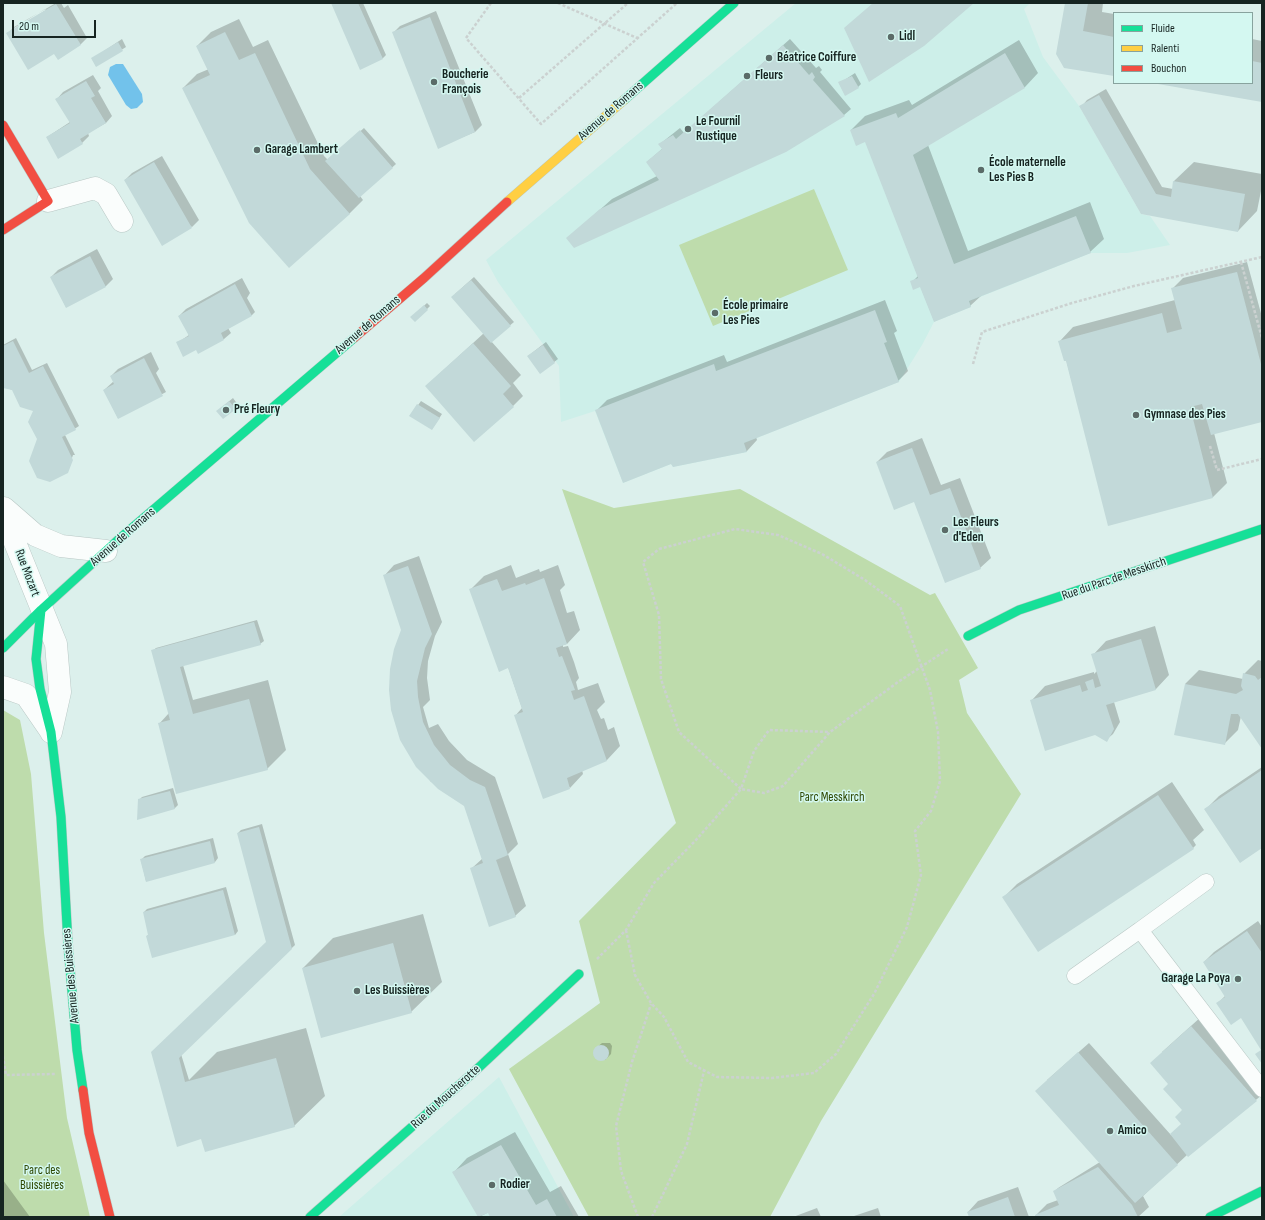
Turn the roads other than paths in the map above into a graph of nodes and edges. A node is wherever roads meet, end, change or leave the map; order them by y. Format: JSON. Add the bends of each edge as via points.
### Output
{"nodes":[{"id":1,"x":734,"y":3,"type":"edge"},
{"id":2,"x":3,"y":125,"type":"edge"},
{"id":3,"x":48,"y":201,"type":"junction"},
{"id":4,"x":122,"y":221,"type":"dead end"},
{"id":5,"x":3,"y":230,"type":"edge"},
{"id":6,"x":3,"y":508,"type":"edge"},
{"id":7,"x":3,"y":513,"type":"edge"},
{"id":8,"x":1262,"y":529,"type":"edge"},
{"id":9,"x":106,"y":551,"type":"junction"},
{"id":10,"x":41,"y":610,"type":"junction"},
{"id":11,"x":968,"y":636,"type":"road end"},
{"id":12,"x":3,"y":648,"type":"edge"},
{"id":13,"x":3,"y":687,"type":"edge"},
{"id":14,"x":51,"y":732,"type":"junction"},
{"id":15,"x":1206,"y":882,"type":"dead end"},
{"id":16,"x":1140,"y":930,"type":"junction"},
{"id":17,"x":579,"y":974,"type":"road end"},
{"id":18,"x":1074,"y":976,"type":"dead end"},
{"id":19,"x":1262,"y":1090,"type":"edge"},
{"id":20,"x":1262,"y":1191,"type":"edge"},
{"id":21,"x":1215,"y":1216,"type":"edge"},
{"id":22,"x":110,"y":1217,"type":"edge"},
{"id":23,"x":310,"y":1217,"type":"edge"}],
"edges":[{"from":1,"to":9,"type":"street","name":"Avenue de Romans","via":[[424,278]]},
{"from":2,"to":3,"type":"street"},
{"from":3,"to":4,"type":"street","via":[[95,188],[106,194]]},
{"from":3,"to":5,"type":"street"},
{"from":6,"to":9,"type":"street","name":"Rue Mozart","via":[[34,535],[62,546]]},
{"from":7,"to":10,"type":"street","name":"Rue Mozart"},
{"from":8,"to":11,"type":"street","name":"Rue du Parc de Messkirch","via":[[1019,610]]},
{"from":9,"to":10,"type":"street","name":"Avenue de Romans"},
{"from":10,"to":12,"type":"street","name":"Avenue de Romans"},
{"from":10,"to":14,"type":"street","name":"Avenue des Buissières","via":[[56,644],[60,692]]},
{"from":13,"to":14,"type":"street","name":"Avenue des Buissières","via":[[26,695]]},
{"from":14,"to":22,"type":"street","name":"Avenue des Buissières","via":[[61,817],[77,1050],[89,1133]]},
{"from":15,"to":16,"type":"lane"},
{"from":16,"to":18,"type":"lane"},
{"from":16,"to":19,"type":"lane"},
{"from":17,"to":23,"type":"street","name":"Rue du Moucherotte","via":[[475,1071]]},
{"from":20,"to":21,"type":"street"}]}
